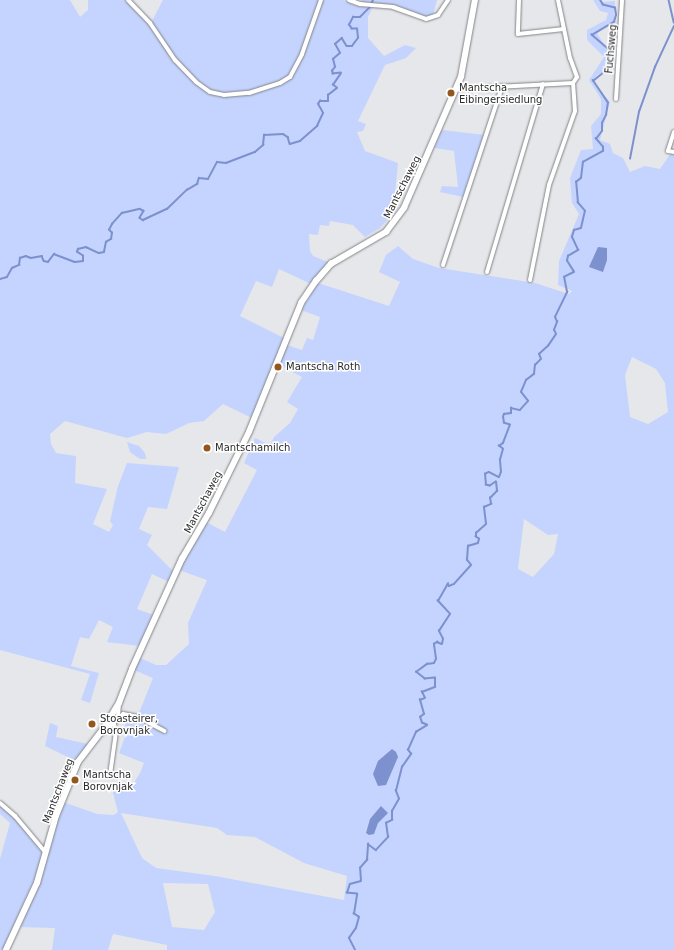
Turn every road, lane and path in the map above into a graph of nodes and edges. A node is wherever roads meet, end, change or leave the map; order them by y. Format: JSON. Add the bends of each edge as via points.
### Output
{"nodes":[{"id":1,"x":128,"y":0,"type":"edge"},
{"id":2,"x":321,"y":0,"type":"edge"},
{"id":3,"x":349,"y":0,"type":"edge"},
{"id":4,"x":448,"y":0,"type":"edge"},
{"id":5,"x":475,"y":0,"type":"edge"},
{"id":6,"x":519,"y":0,"type":"edge"},
{"id":7,"x":558,"y":0,"type":"edge"},
{"id":8,"x":622,"y":0,"type":"edge"},
{"id":9,"x":564,"y":29,"type":"junction"},
{"id":10,"x":573,"y":82,"type":"junction"},
{"id":11,"x":543,"y":84,"type":"junction"},
{"id":12,"x":502,"y":87,"type":"junction"},
{"id":13,"x":457,"y":90,"type":"junction"},
{"id":14,"x":616,"y":99,"type":"dead end"},
{"id":15,"x":674,"y":132,"type":"edge"},
{"id":16,"x":674,"y":152,"type":"edge"},
{"id":17,"x":443,"y":265,"type":"dead end"},
{"id":18,"x":487,"y":272,"type":"dead end"},
{"id":19,"x":530,"y":280,"type":"dead end"},
{"id":20,"x":119,"y":703,"type":"junction"},
{"id":21,"x":118,"y":717,"type":"junction"},
{"id":22,"x":114,"y":724,"type":"junction"},
{"id":23,"x":164,"y":731,"type":"dead end"},
{"id":24,"x":96,"y":739,"type":"junction"},
{"id":25,"x":110,"y":775,"type":"dead end"},
{"id":26,"x":0,"y":803,"type":"edge"},
{"id":27,"x":46,"y":853,"type":"junction"},
{"id":28,"x":6,"y":950,"type":"edge"}],
"edges":[{"from":1,"to":2,"type":"street","via":[[186,72],[206,90],[224,95],[249,92],[280,83],[290,77],[302,54]]},
{"from":3,"to":4,"type":"street","via":[[366,5],[396,8],[428,19],[438,15]]},
{"from":5,"to":13,"type":"street","name":"Mantschaweg"},
{"from":6,"to":9,"type":"street","via":[[518,34]]},
{"from":7,"to":9,"type":"street"},
{"from":8,"to":14,"type":"street","name":"Fuchsweg"},
{"from":9,"to":10,"type":"street","via":[[577,77]]},
{"from":10,"to":11,"type":"street"},
{"from":10,"to":19,"type":"street","via":[[575,110],[549,185]]},
{"from":11,"to":12,"type":"street"},
{"from":11,"to":18,"type":"street"},
{"from":12,"to":13,"type":"street"},
{"from":12,"to":17,"type":"street"},
{"from":13,"to":20,"type":"street","name":"Mantschaweg","via":[[394,224],[382,236],[331,264],[301,303],[248,432],[209,512],[182,559]]},
{"from":15,"to":16,"type":"street","via":[[668,151]]},
{"from":20,"to":21,"type":"street"},
{"from":20,"to":24,"type":"street","name":"Mantschaweg"},
{"from":21,"to":22,"type":"street"},
{"from":21,"to":23,"type":"street","via":[[130,714]]},
{"from":22,"to":24,"type":"street"},
{"from":22,"to":25,"type":"street","via":[[116,732]]},
{"from":24,"to":27,"type":"street","name":"Mantschaweg","via":[[80,759],[71,779]]},
{"from":26,"to":27,"type":"street","via":[[15,816]]},
{"from":27,"to":28,"type":"street","name":"Mantschaweg","via":[[33,892]]}]}
